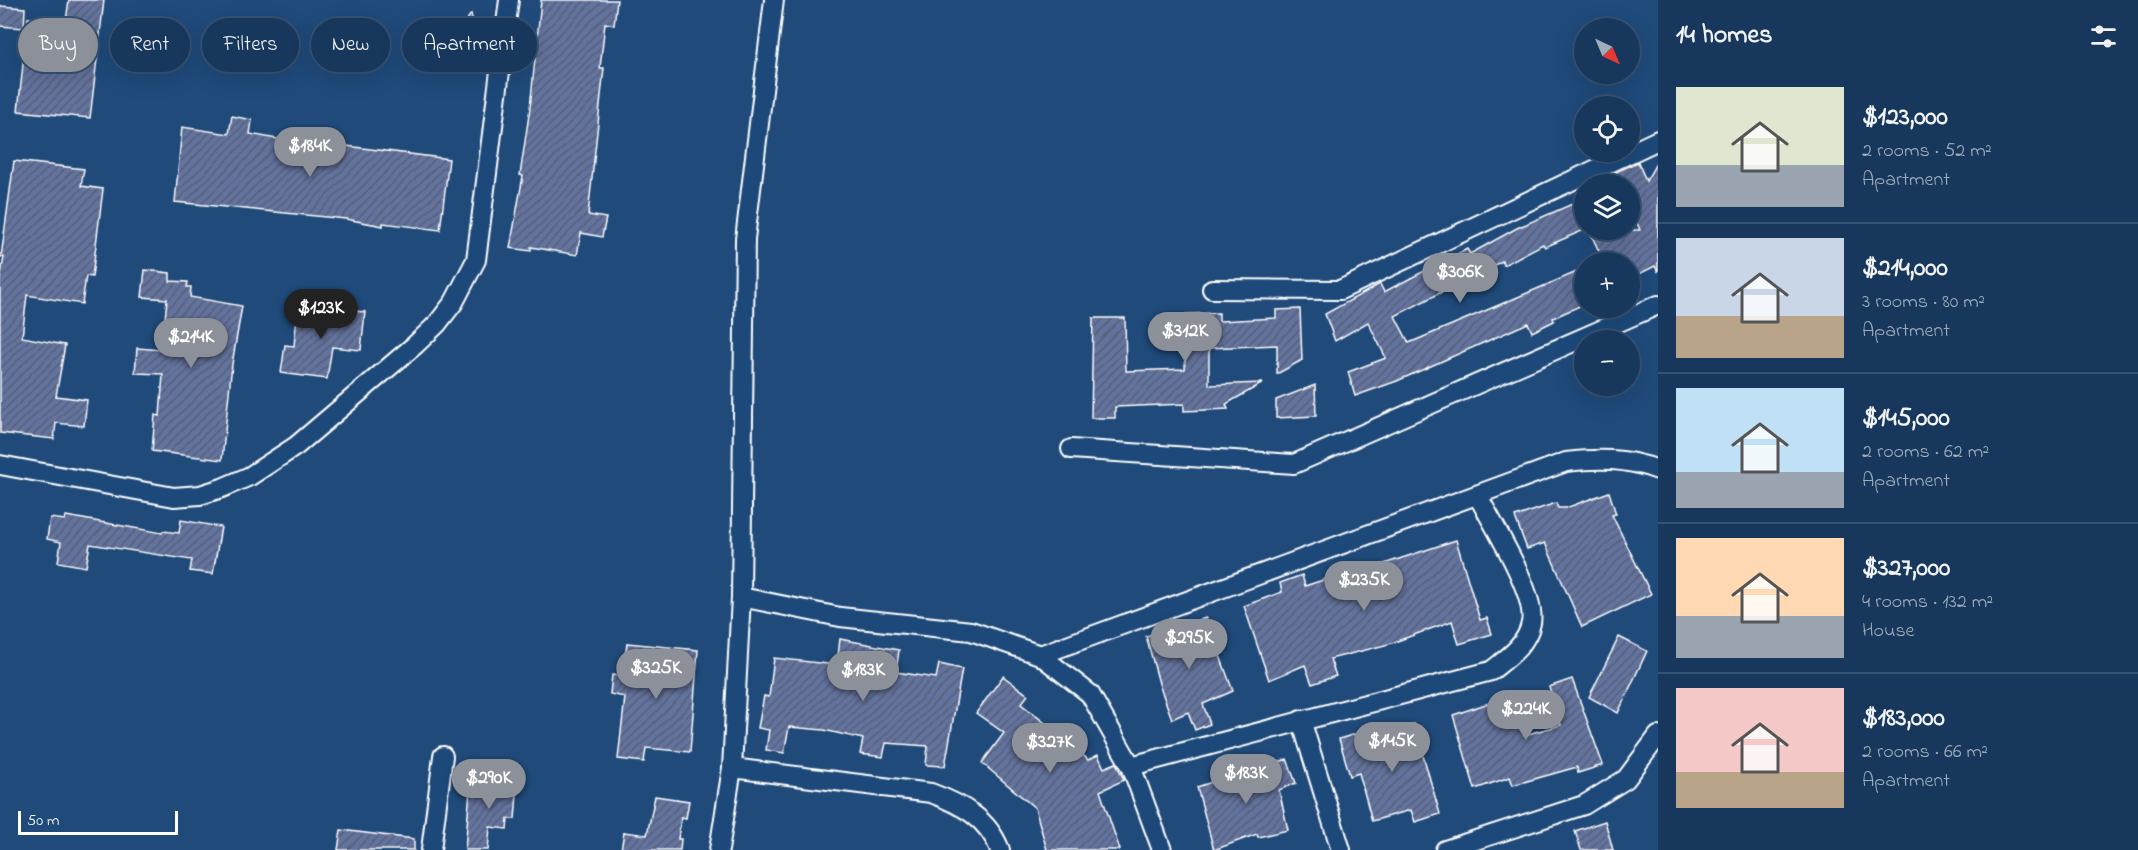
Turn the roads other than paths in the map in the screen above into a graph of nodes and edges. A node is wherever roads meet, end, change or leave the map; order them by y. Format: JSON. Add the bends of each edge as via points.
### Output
{"nodes":[{"id":1,"x":509,"y":0,"type":"edge"},
{"id":2,"x":774,"y":0,"type":"edge"},
{"id":3,"x":1658,"y":140,"type":"edge"},
{"id":4,"x":1212,"y":289,"type":"dead end"},
{"id":5,"x":1658,"y":305,"type":"edge"},
{"id":6,"x":1071,"y":450,"type":"dead end"},
{"id":7,"x":0,"y":465,"type":"edge"},
{"id":8,"x":1658,"y":470,"type":"edge"},
{"id":9,"x":1478,"y":496,"type":"junction"},
{"id":10,"x":741,"y":597,"type":"junction"},
{"id":11,"x":1040,"y":655,"type":"junction"},
{"id":12,"x":1301,"y":720,"type":"junction"},
{"id":13,"x":1658,"y":736,"type":"edge"},
{"id":14,"x":443,"y":756,"type":"dead end"},
{"id":15,"x":1131,"y":766,"type":"junction"},
{"id":16,"x":732,"y":768,"type":"junction"},
{"id":17,"x":431,"y":850,"type":"edge"},
{"id":18,"x":719,"y":850,"type":"edge"},
{"id":19,"x":999,"y":850,"type":"edge"},
{"id":20,"x":1162,"y":850,"type":"edge"},
{"id":21,"x":1341,"y":850,"type":"edge"},
{"id":22,"x":1445,"y":850,"type":"edge"}],
"edges":[{"from":1,"to":7,"type":"street","via":[[476,260],[454,302],[415,345],[296,446],[250,476],[200,495],[174,497]]},
{"from":2,"to":10,"type":"street","via":[[745,239]]},
{"from":3,"to":4,"type":"street","via":[[1340,290]]},
{"from":5,"to":6,"type":"street","via":[[1294,464]]},
{"from":8,"to":9,"type":"street","via":[[1602,457],[1566,462]]},
{"from":9,"to":11,"type":"street"},
{"from":9,"to":12,"type":"street","via":[[1526,588],[1532,622],[1518,648],[1491,671]]},
{"from":10,"to":11,"type":"street","via":[[840,617],[971,631]]},
{"from":10,"to":16,"type":"street"},
{"from":11,"to":15,"type":"street","via":[[1090,694]]},
{"from":12,"to":15,"type":"street"},
{"from":12,"to":21,"type":"street"},
{"from":13,"to":22,"type":"street","via":[[1626,779],[1584,805]]},
{"from":14,"to":17,"type":"street"},
{"from":15,"to":20,"type":"street"},
{"from":16,"to":18,"type":"street"},
{"from":16,"to":19,"type":"street","via":[[931,793],[957,802],[981,819]]}]}
